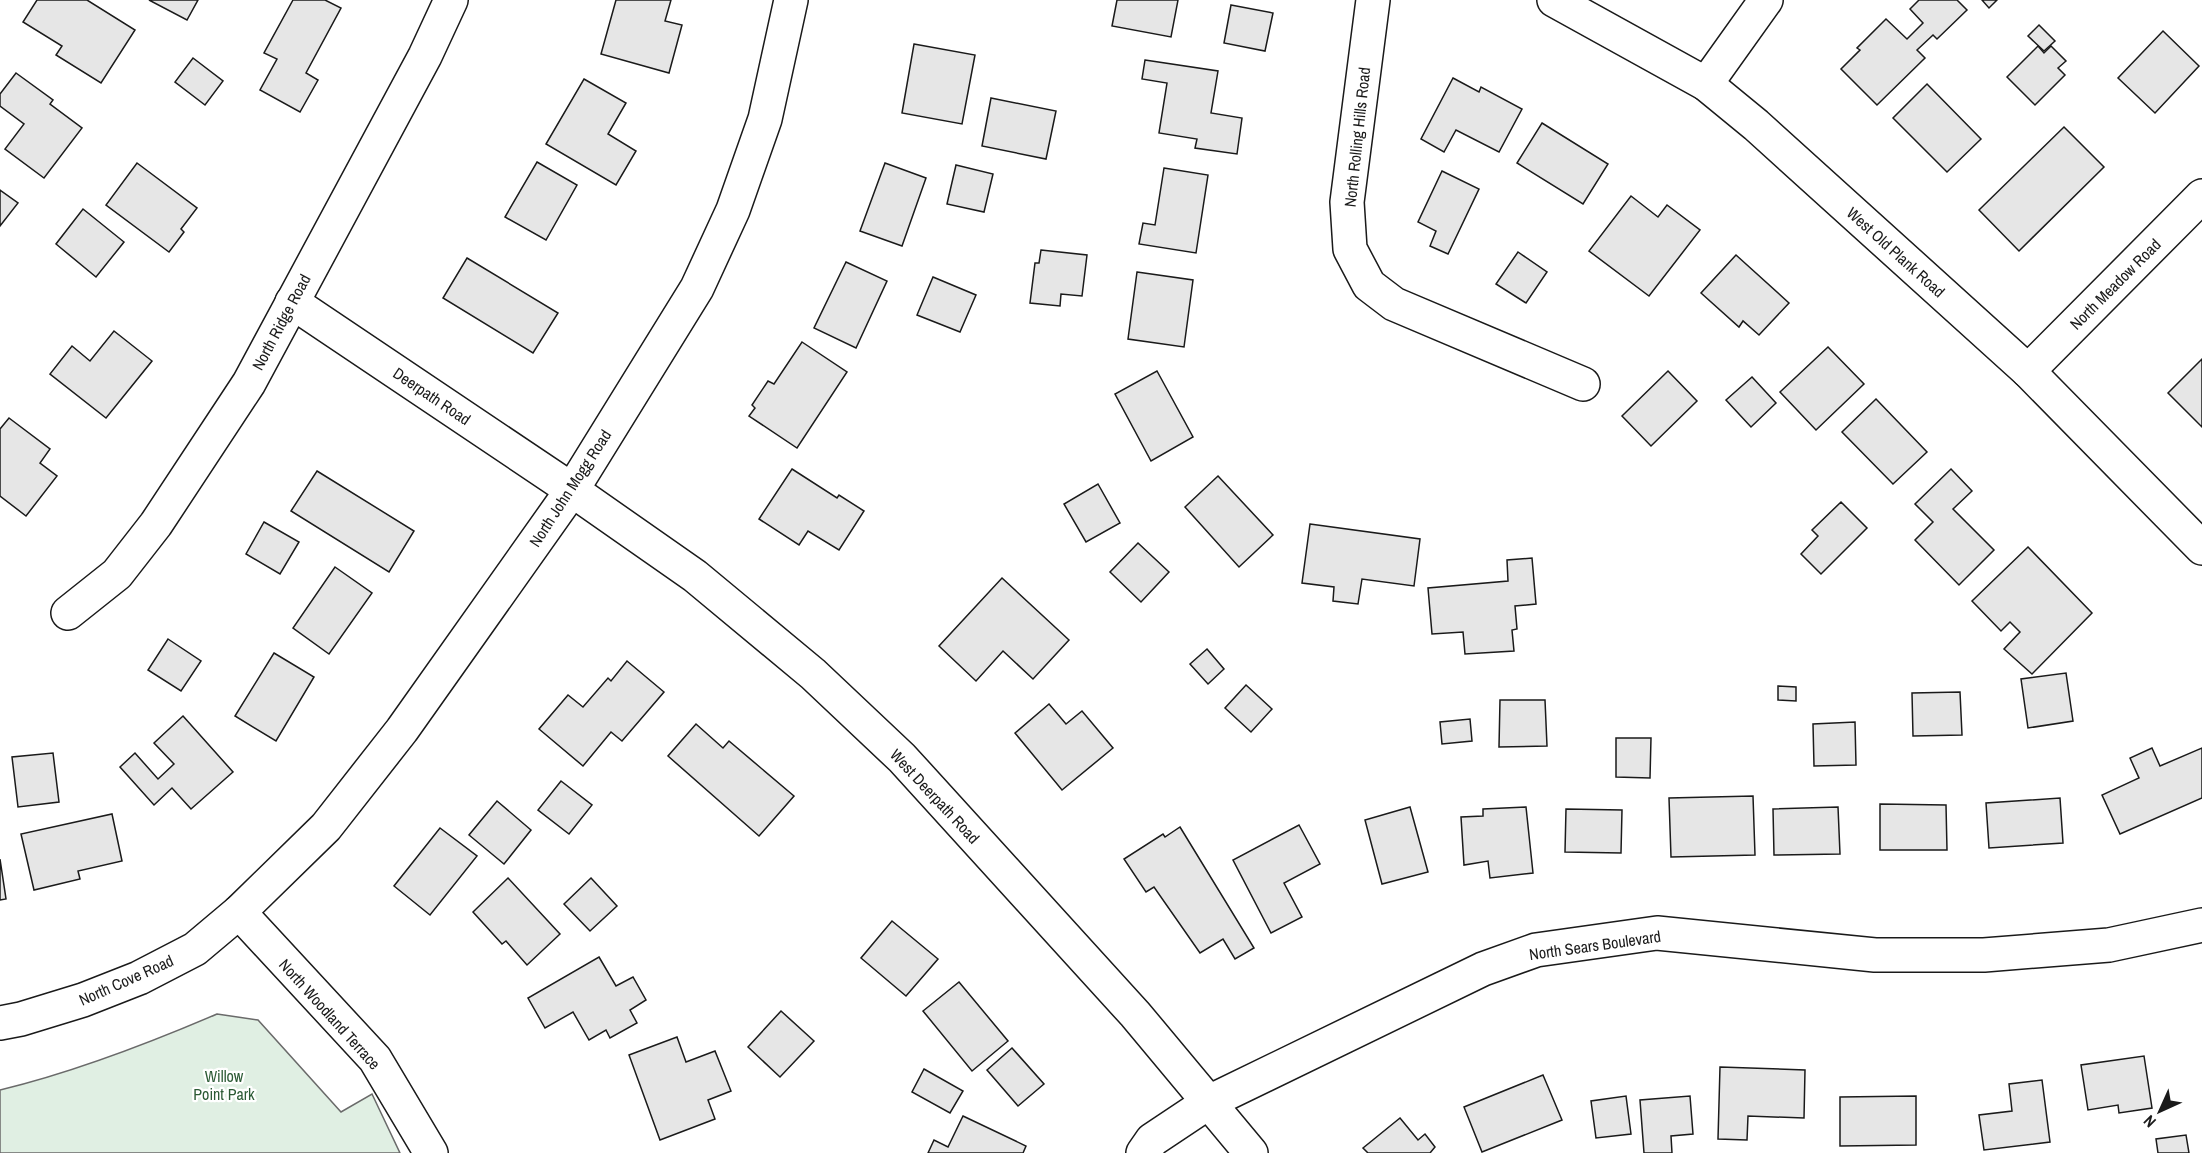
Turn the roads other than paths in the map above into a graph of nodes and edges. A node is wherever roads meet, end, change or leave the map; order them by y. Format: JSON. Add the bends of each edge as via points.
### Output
{"nodes":[{"id":1,"x":451,"y":0,"type":"edge"},
{"id":2,"x":791,"y":0,"type":"edge"},
{"id":3,"x":1373,"y":0,"type":"edge"},
{"id":4,"x":1554,"y":0,"type":"edge"},
{"id":5,"x":1766,"y":0,"type":"edge"},
{"id":6,"x":1706,"y":84,"type":"junction"},
{"id":7,"x":2202,"y":196,"type":"edge"},
{"id":8,"x":292,"y":302,"type":"junction"},
{"id":9,"x":2028,"y":371,"type":"junction"},
{"id":10,"x":1583,"y":384,"type":"dead end"},
{"id":11,"x":572,"y":490,"type":"junction"},
{"id":12,"x":2202,"y":548,"type":"edge"},
{"id":13,"x":68,"y":613,"type":"dead end"},
{"id":14,"x":239,"y":912,"type":"junction"},
{"id":15,"x":2202,"y":925,"type":"edge"},
{"id":16,"x":0,"y":1023,"type":"edge"},
{"id":17,"x":1209,"y":1102,"type":"junction"},
{"id":18,"x":431,"y":1153,"type":"edge"},
{"id":19,"x":1143,"y":1153,"type":"edge"},
{"id":20,"x":1251,"y":1153,"type":"edge"}],
"edges":[{"from":1,"to":8,"type":"street","name":"North Ridge Road","via":[[425,56]]},
{"from":2,"to":11,"type":"street","name":"North John Mogg Road","via":[[765,119],[733,210],[697,288]]},
{"from":3,"to":10,"type":"street","name":"North Rolling Hills Road","via":[[1347,202],[1350,249],[1369,285],[1394,304]]},
{"from":4,"to":6,"type":"street","name":"West Old Plank Road"},
{"from":5,"to":6,"type":"street"},
{"from":6,"to":9,"type":"street","name":"West Old Plank Road"},
{"from":7,"to":9,"type":"street","name":"North Meadow Road"},
{"from":8,"to":11,"type":"street","name":"Deerpath Road"},
{"from":8,"to":13,"type":"street","name":"North Ridge Road","via":[[249,382],[156,524],[117,574]]},
{"from":9,"to":12,"type":"street","name":"West Old Plank Road"},
{"from":11,"to":14,"type":"street","name":"North John Mogg Road","via":[[402,730],[326,827]]},
{"from":11,"to":17,"type":"street","name":"West Deerpath Road","via":[[695,576],[813,674],[894,751],[1135,1014]]},
{"from":14,"to":16,"type":"street","name":"North Cove Road","via":[[195,949],[139,978],[83,1000]]},
{"from":14,"to":18,"type":"street","name":"North Woodland Terrace","via":[[375,1059]]},
{"from":15,"to":17,"type":"street","name":"North Sears Boulevard","via":[[2109,945],[1984,955],[1875,955],[1657,933],[1536,950],[1483,969]]},
{"from":17,"to":19,"type":"street","name":"North Sears Boulevard","via":[[1152,1140]]},
{"from":17,"to":20,"type":"street","name":"West Deerpath Road"}]}
